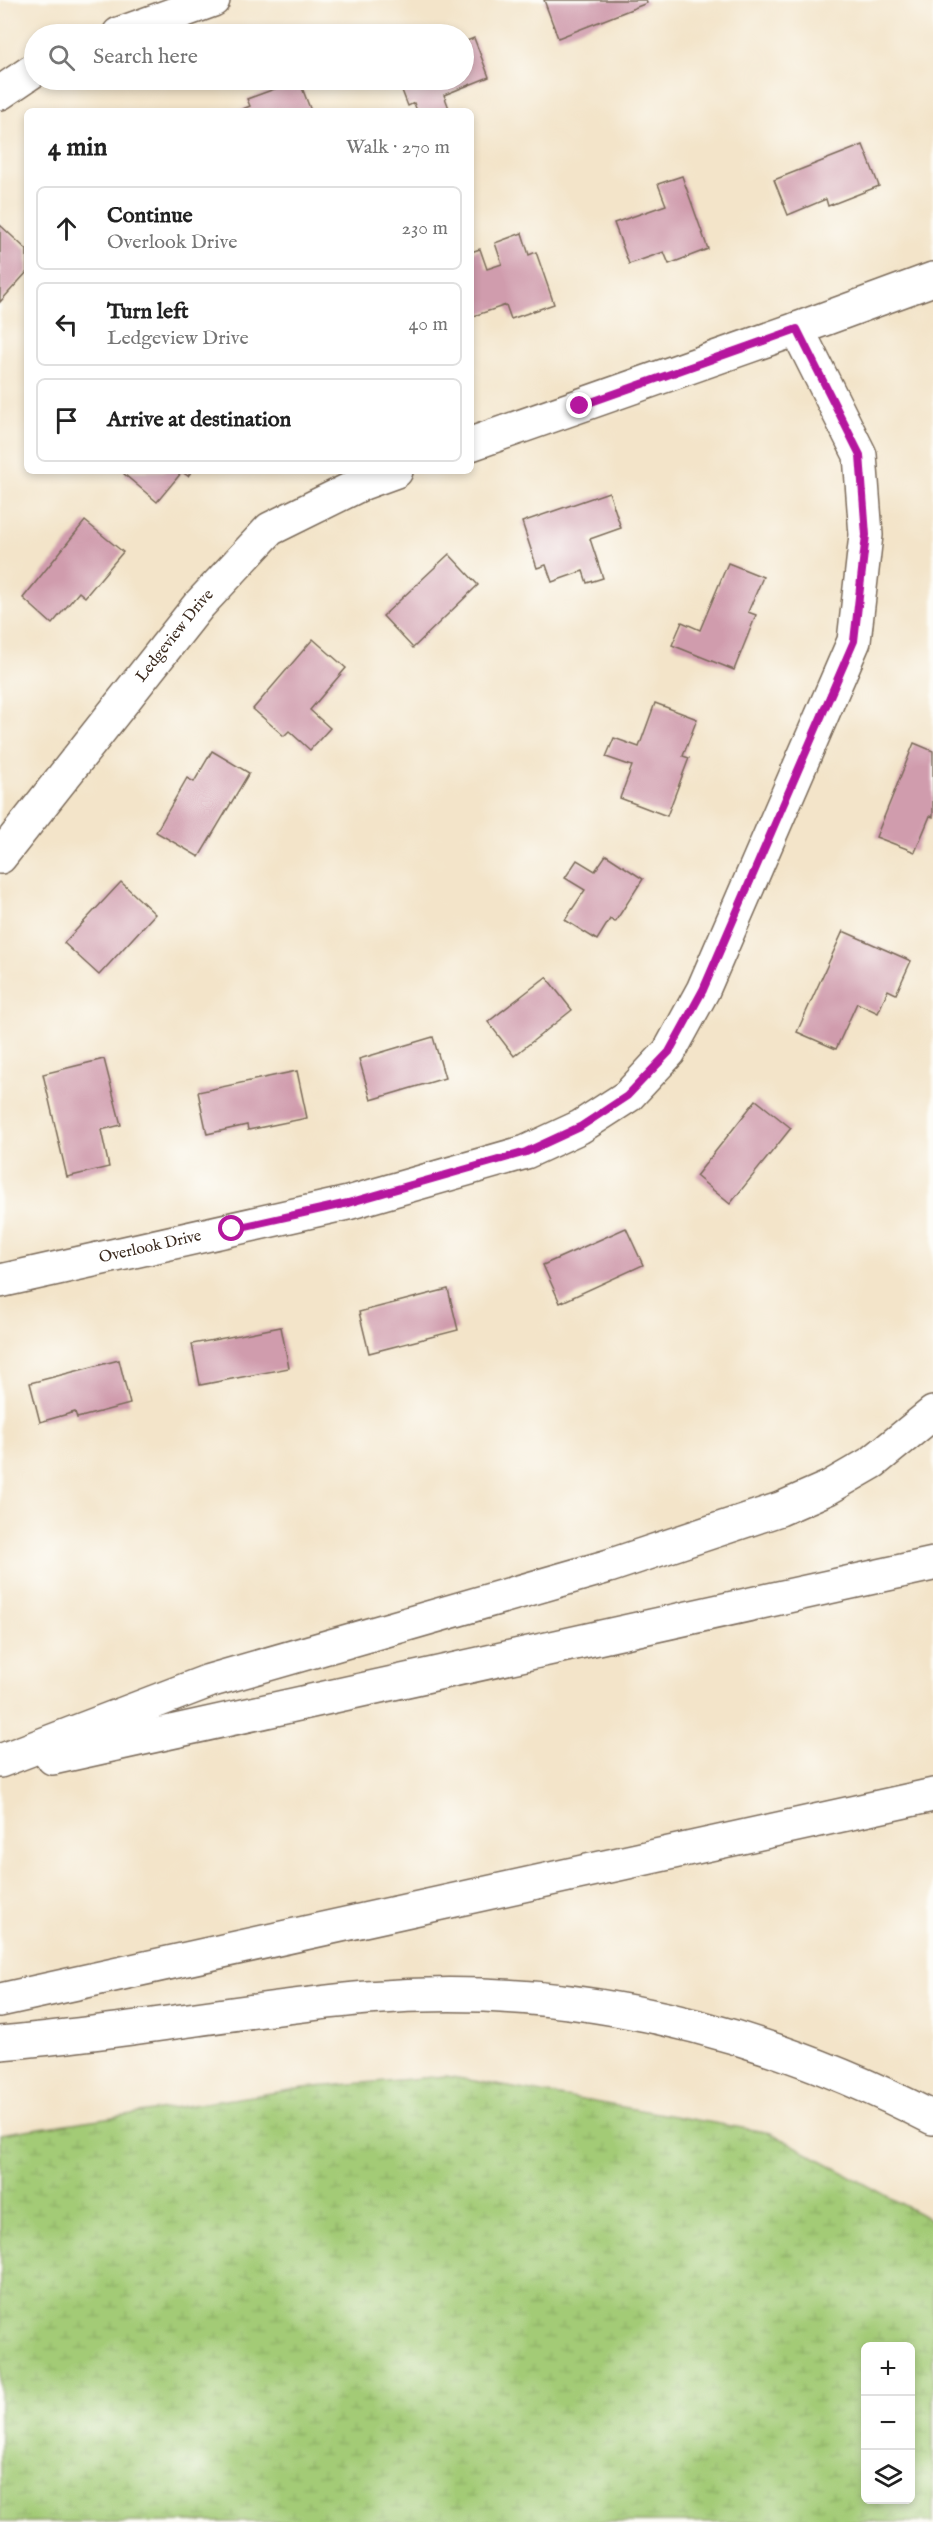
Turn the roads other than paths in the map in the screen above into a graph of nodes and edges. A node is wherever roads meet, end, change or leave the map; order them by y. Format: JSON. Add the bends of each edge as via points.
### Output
{"nodes":[{"id":1,"x":213,"y":0,"type":"edge"},
{"id":2,"x":147,"y":24,"type":"edge"},
{"id":3,"x":24,"y":77,"type":"edge"},
{"id":4,"x":0,"y":93,"type":"edge"},
{"id":5,"x":933,"y":279,"type":"edge"},
{"id":6,"x":797,"y":329,"type":"junction"},
{"id":7,"x":474,"y":443,"type":"edge"},
{"id":8,"x":388,"y":474,"type":"edge"},
{"id":9,"x":0,"y":856,"type":"edge"},
{"id":10,"x":0,"y":1281,"type":"edge"},
{"id":11,"x":933,"y":1413,"type":"edge"},
{"id":12,"x":933,"y":1564,"type":"edge"},
{"id":13,"x":0,"y":1761,"type":"edge"},
{"id":14,"x":0,"y":1770,"type":"edge"},
{"id":15,"x":933,"y":1795,"type":"edge"},
{"id":16,"x":0,"y":2000,"type":"edge"},
{"id":17,"x":0,"y":2043,"type":"edge"},
{"id":18,"x":933,"y":2118,"type":"edge"}],
"edges":[{"from":1,"to":2,"type":"main road"},
{"from":3,"to":4,"type":"main road"},
{"from":5,"to":6,"type":"main road"},
{"from":6,"to":7,"type":"main road"},
{"from":6,"to":10,"type":"main road","name":"Overlook Drive","via":[[860,455],[866,535],[854,641],[703,990],[669,1052],[627,1096],[580,1127],[526,1152],[348,1203]]},
{"from":8,"to":9,"type":"main road","name":"Ledgeview Drive","via":[[270,529],[199,605]]},
{"from":11,"to":13,"type":"main road","via":[[873,1462],[780,1509],[609,1566],[209,1681]]},
{"from":12,"to":14,"type":"main road"},
{"from":15,"to":16,"type":"main road"},
{"from":17,"to":18,"type":"main road","via":[[367,1998],[523,1997],[637,2013],[749,2040],[862,2084]]}]}
